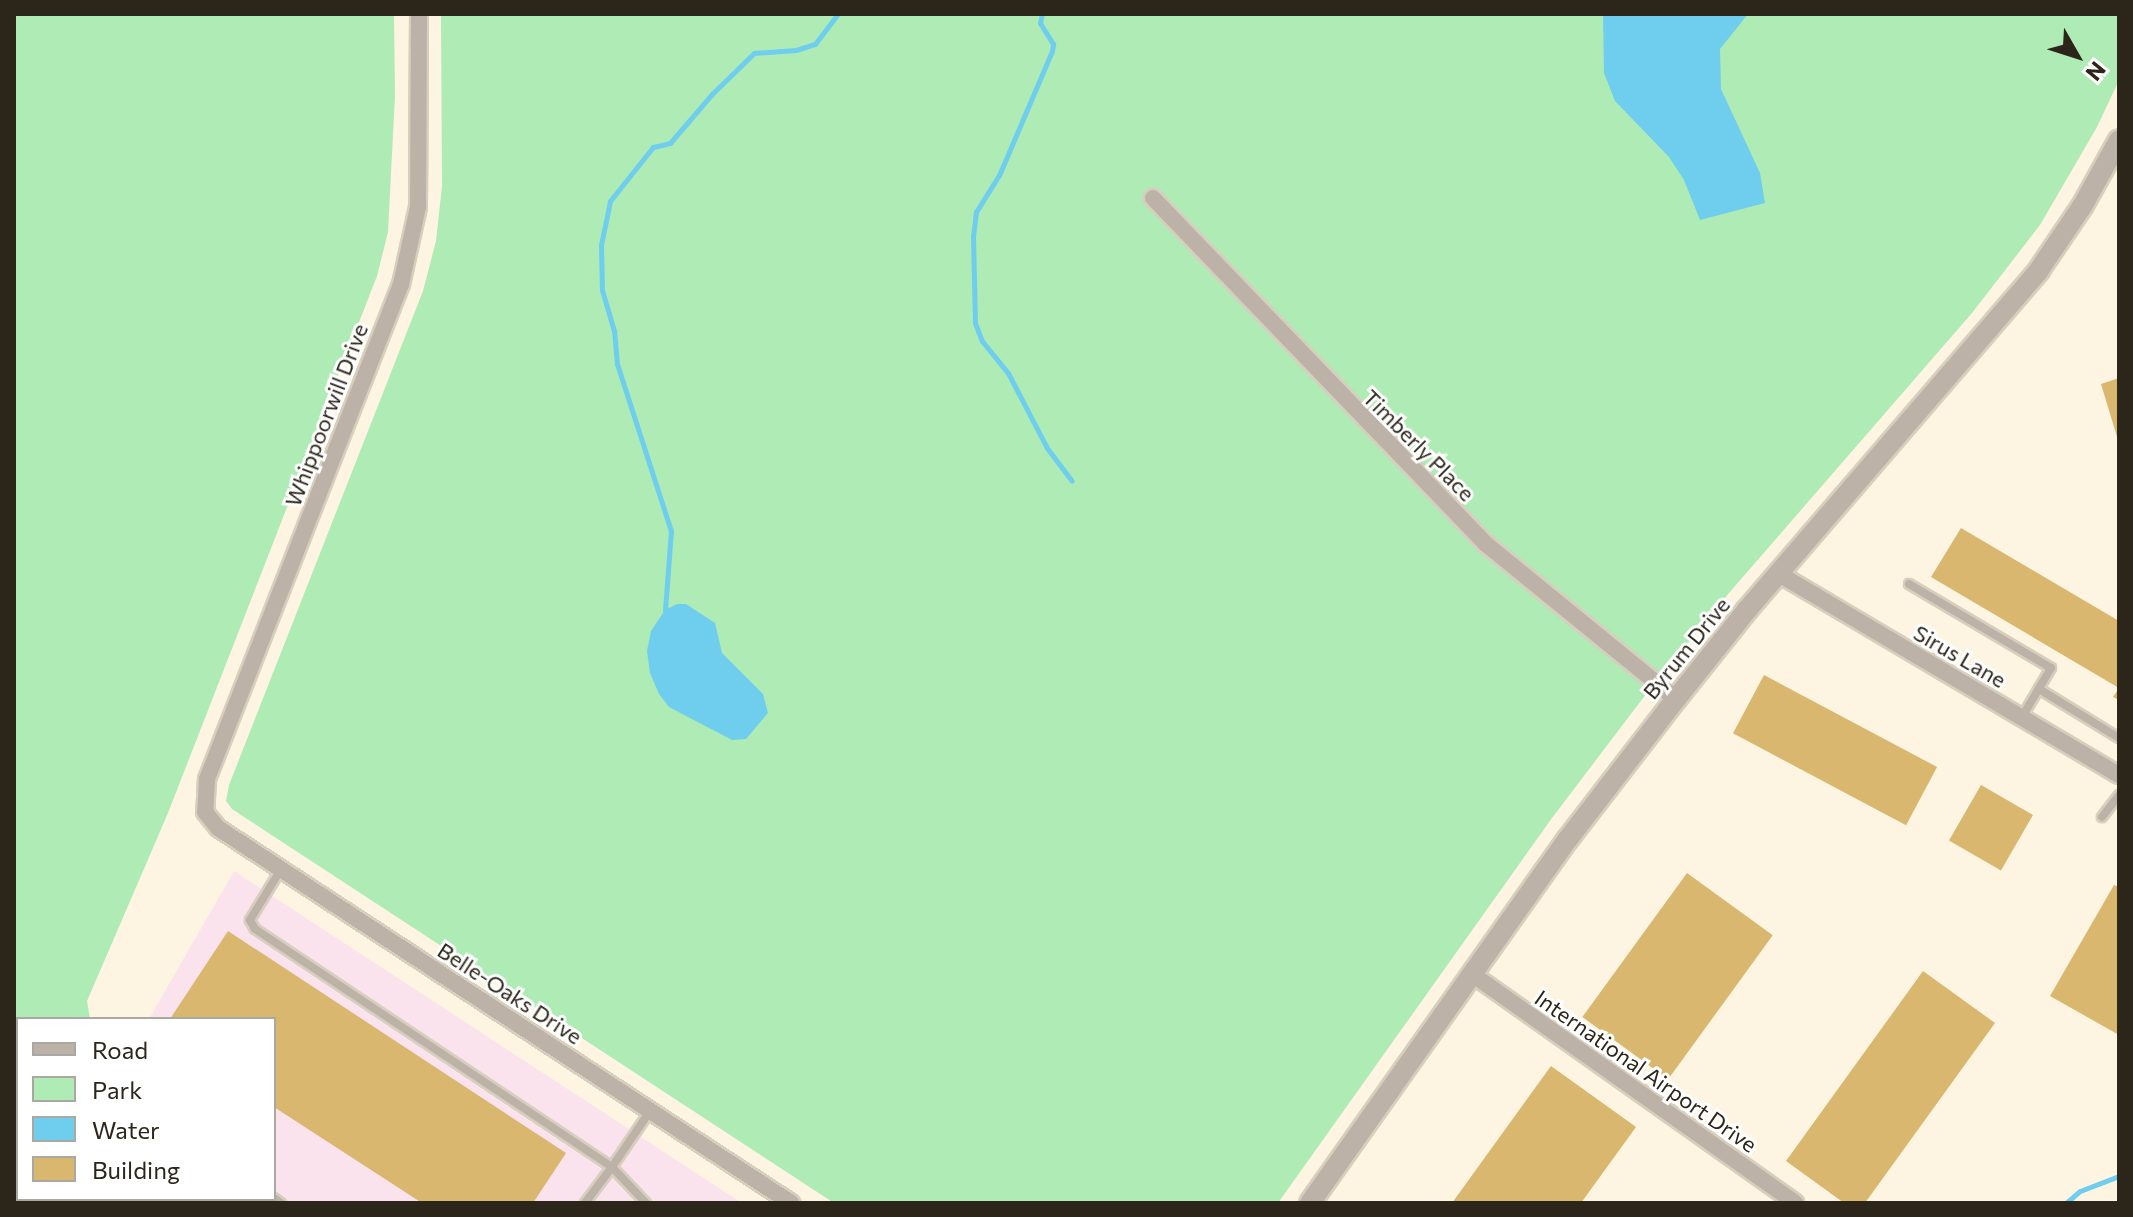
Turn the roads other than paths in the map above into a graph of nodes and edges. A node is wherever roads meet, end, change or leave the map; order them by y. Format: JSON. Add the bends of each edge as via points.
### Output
{"nodes":[{"id":1,"x":419,"y":14,"type":"edge"},
{"id":2,"x":2119,"y":140,"type":"edge"},
{"id":3,"x":1153,"y":198,"type":"dead end"},
{"id":4,"x":1779,"y":574,"type":"junction"},
{"id":5,"x":1909,"y":584,"type":"dead end"},
{"id":6,"x":2039,"y":689,"type":"junction"},
{"id":7,"x":1676,"y":699,"type":"junction"},
{"id":8,"x":2022,"y":718,"type":"junction"},
{"id":9,"x":2119,"y":738,"type":"edge"},
{"id":10,"x":2119,"y":775,"type":"edge"},
{"id":11,"x":2119,"y":795,"type":"edge"},
{"id":12,"x":208,"y":817,"type":"joint"},
{"id":13,"x":2102,"y":817,"type":"dead end"},
{"id":14,"x":281,"y":869,"type":"junction"},
{"id":15,"x":1472,"y":974,"type":"junction"},
{"id":16,"x":650,"y":1111,"type":"junction"},
{"id":17,"x":612,"y":1167,"type":"junction"},
{"id":18,"x":585,"y":1203,"type":"edge"},
{"id":19,"x":646,"y":1203,"type":"edge"},
{"id":20,"x":791,"y":1203,"type":"edge"},
{"id":21,"x":1310,"y":1203,"type":"edge"},
{"id":22,"x":1795,"y":1203,"type":"edge"}],
"edges":[{"from":1,"to":12,"type":"street","name":"Whippoorwill Drive","via":[[418,207],[401,284],[207,779],[203,804]]},
{"from":2,"to":4,"type":"street","name":"Byrum Drive","via":[[2083,205],[2017,299]]},
{"from":3,"to":7,"type":"street","name":"Timberly Place","via":[[1486,544]]},
{"from":4,"to":7,"type":"street","name":"Byrum Drive"},
{"from":4,"to":8,"type":"street","name":"Sirus Lane"},
{"from":5,"to":6,"type":"lane","via":[[2051,668]]},
{"from":6,"to":8,"type":"lane"},
{"from":6,"to":9,"type":"lane"},
{"from":7,"to":15,"type":"street","name":"Byrum Drive"},
{"from":8,"to":10,"type":"street","name":"Sirus Lane"},
{"from":11,"to":13,"type":"lane"},
{"from":12,"to":14,"type":"street","name":"Belle-Oaks Drive"},
{"from":14,"to":16,"type":"street","name":"Belle-Oaks Drive"},
{"from":14,"to":17,"type":"lane","via":[[250,920],[255,929]]},
{"from":15,"to":21,"type":"street","name":"Byrum Drive"},
{"from":15,"to":22,"type":"street","name":"International Airport Drive"},
{"from":16,"to":17,"type":"lane"},
{"from":16,"to":20,"type":"street","name":"Belle-Oaks Drive"},
{"from":17,"to":18,"type":"lane"},
{"from":17,"to":19,"type":"lane"}]}
